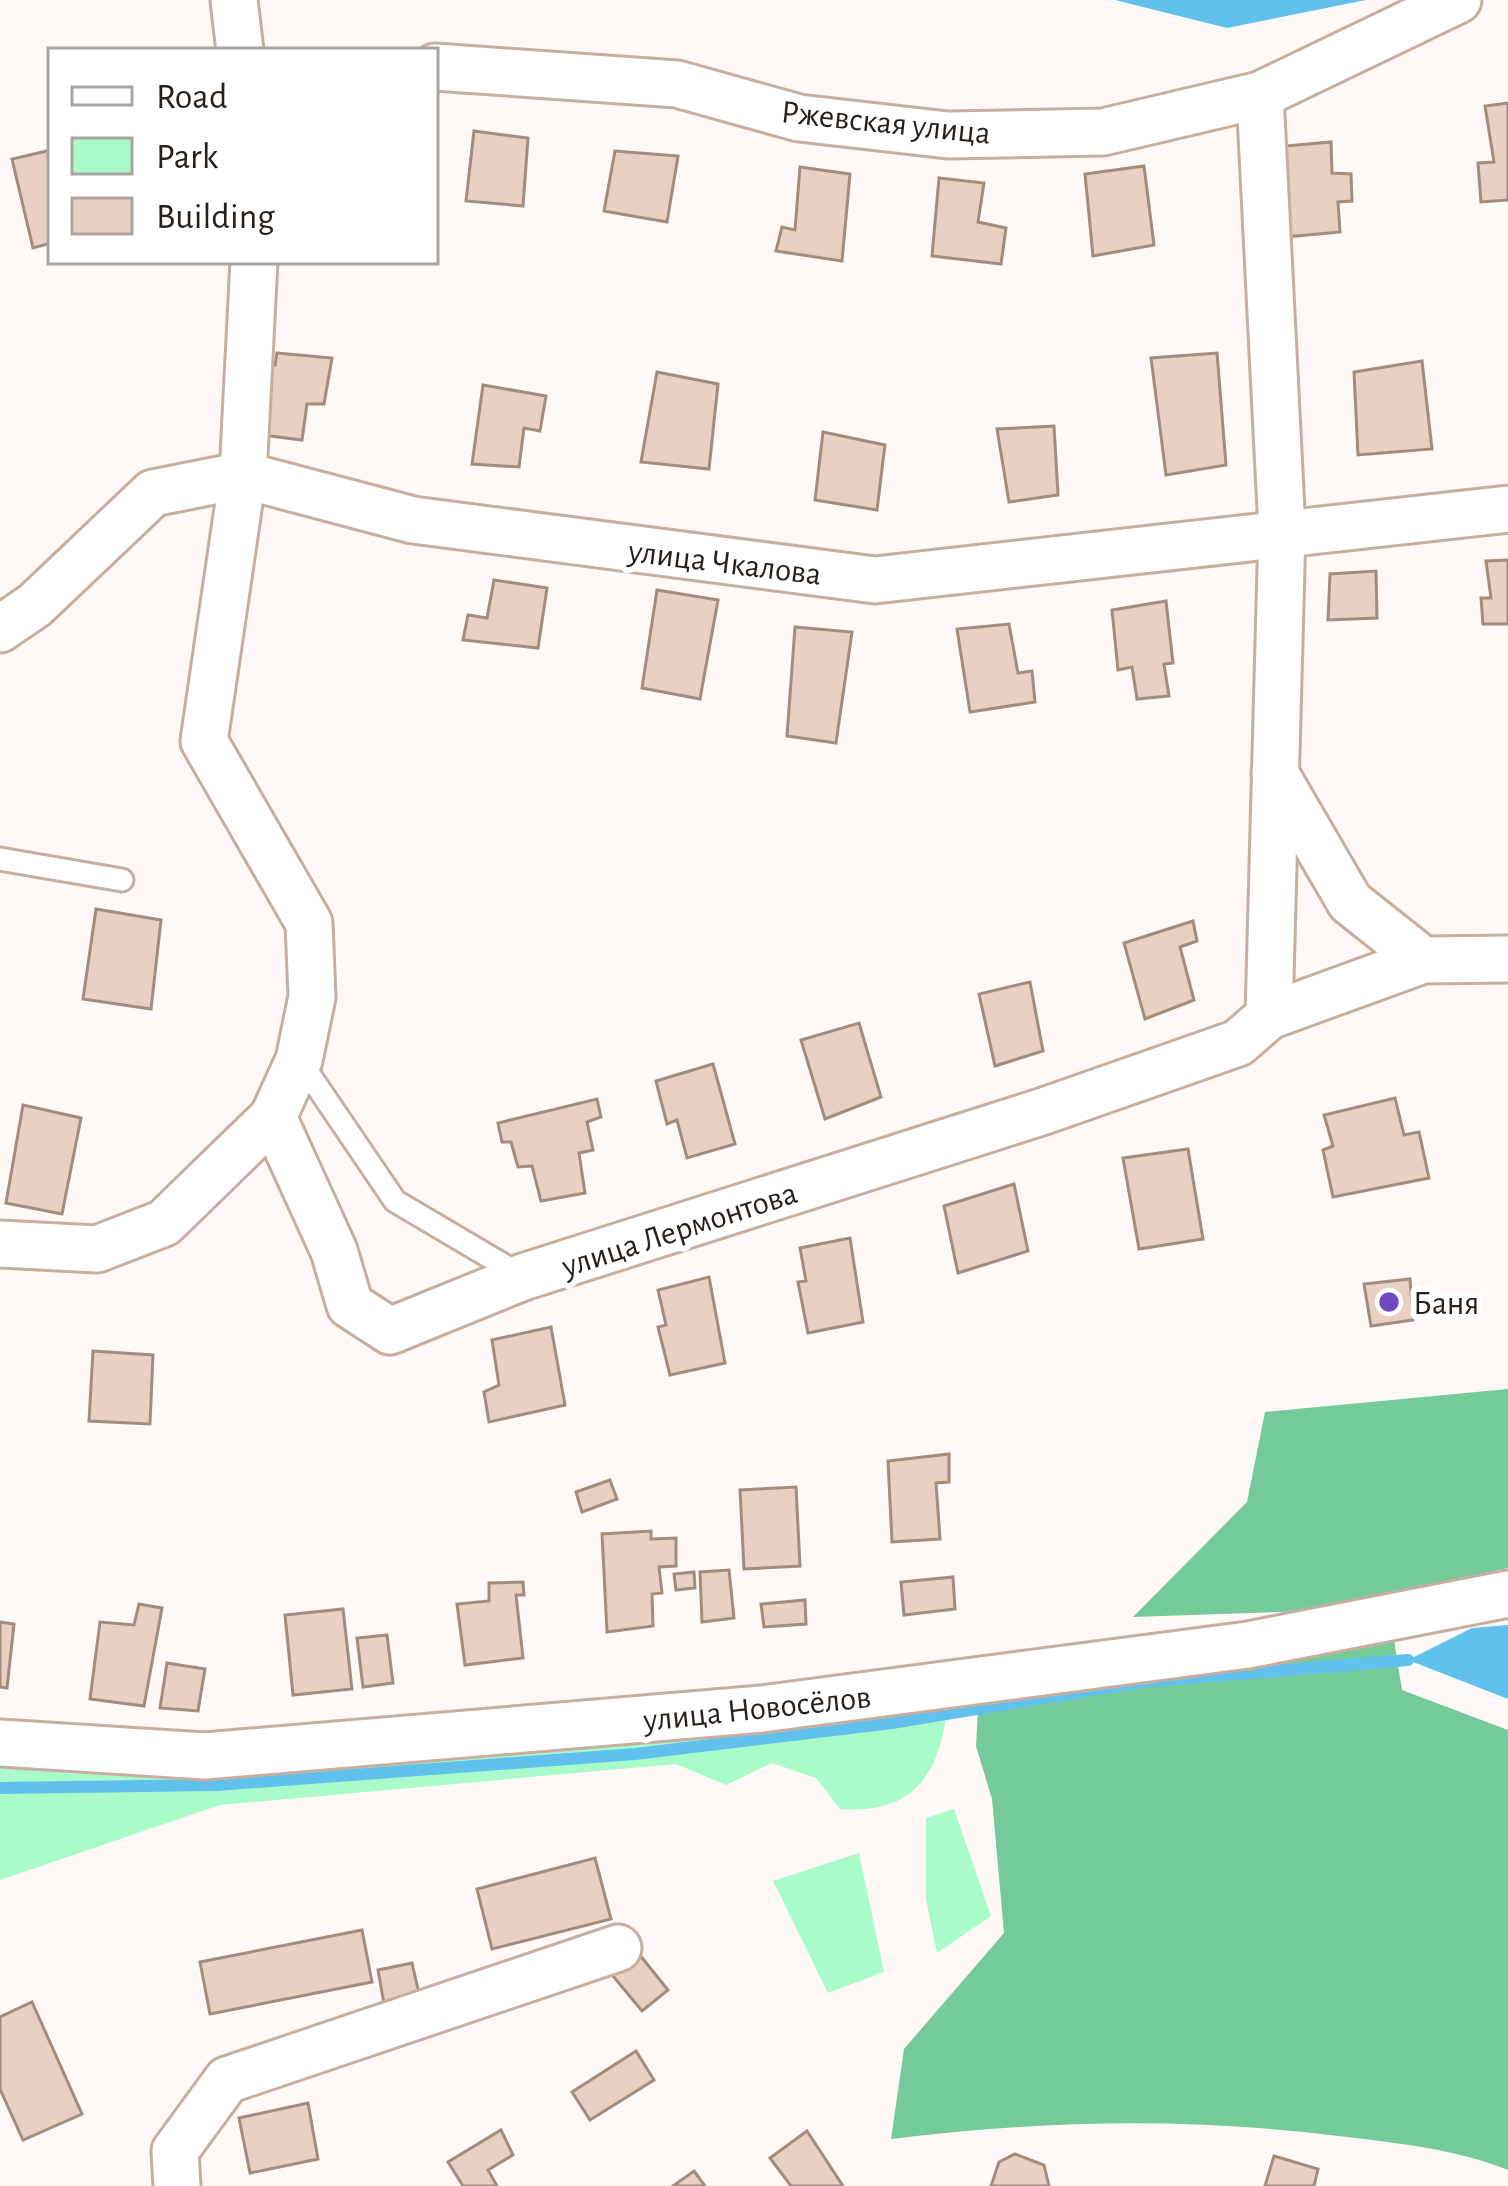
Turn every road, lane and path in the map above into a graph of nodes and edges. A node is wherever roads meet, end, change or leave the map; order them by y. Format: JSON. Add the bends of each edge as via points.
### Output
{"nodes":[{"id":1,"x":234,"y":0,"type":"edge"},
{"id":2,"x":1458,"y":0,"type":"edge"},
{"id":3,"x":241,"y":48,"type":"edge"},
{"id":4,"x":438,"y":67,"type":"edge"},
{"id":5,"x":1260,"y":95,"type":"junction"},
{"id":6,"x":254,"y":264,"type":"edge"},
{"id":7,"x":243,"y":475,"type":"junction"},
{"id":8,"x":1508,"y":509,"type":"edge"},
{"id":9,"x":1282,"y":530,"type":"junction"},
{"id":10,"x":0,"y":629,"type":"edge"},
{"id":11,"x":1274,"y":772,"type":"junction"},
{"id":12,"x":0,"y":859,"type":"edge"},
{"id":13,"x":122,"y":880,"type":"dead end"},
{"id":14,"x":1508,"y":959,"type":"edge"},
{"id":15,"x":1423,"y":961,"type":"junction"},
{"id":16,"x":1268,"y":1016,"type":"junction"},
{"id":17,"x":299,"y":1060,"type":"junction"},
{"id":18,"x":274,"y":1118,"type":"junction"},
{"id":19,"x":0,"y":1244,"type":"edge"},
{"id":20,"x":524,"y":1277,"type":"junction"},
{"id":21,"x":1508,"y":1594,"type":"edge"},
{"id":22,"x":0,"y":1743,"type":"edge"},
{"id":23,"x":618,"y":1948,"type":"dead end"},
{"id":24,"x":178,"y":2186,"type":"edge"}],
"edges":[{"from":1,"to":3,"type":"street"},
{"from":2,"to":5,"type":"street","name":"Ржевская улица"},
{"from":4,"to":5,"type":"street","name":"Ржевская улица","via":[[676,84],[800,118],[948,135],[1103,132]]},
{"from":5,"to":9,"type":"street"},
{"from":6,"to":7,"type":"street"},
{"from":7,"to":9,"type":"street","name":"улица Чкалова","via":[[413,520],[875,580]]},
{"from":7,"to":10,"type":"street","name":"улица Чкалова","via":[[153,493]]},
{"from":7,"to":17,"type":"street","via":[[204,741],[309,923],[312,998]]},
{"from":8,"to":9,"type":"street","name":"улица Чкалова"},
{"from":9,"to":11,"type":"street"},
{"from":11,"to":15,"type":"street","via":[[1350,902]]},
{"from":11,"to":16,"type":"street"},
{"from":12,"to":13,"type":"lane"},
{"from":14,"to":15,"type":"street","name":"улица Лермонтова"},
{"from":15,"to":16,"type":"street","name":"улица Лермонтова"},
{"from":16,"to":20,"type":"street","name":"улица Лермонтова","via":[[1238,1043]]},
{"from":17,"to":18,"type":"street"},
{"from":17,"to":20,"type":"lane","via":[[395,1201]]},
{"from":18,"to":19,"type":"street","via":[[164,1223],[97,1249]]},
{"from":18,"to":20,"type":"street","name":"улица Лермонтова","via":[[350,1305],[390,1331]]},
{"from":21,"to":22,"type":"street","name":"улица Новосёлов","via":[[1248,1646],[762,1709],[206,1756]]},
{"from":23,"to":24,"type":"street","via":[[227,2080],[176,2151]]}]}
